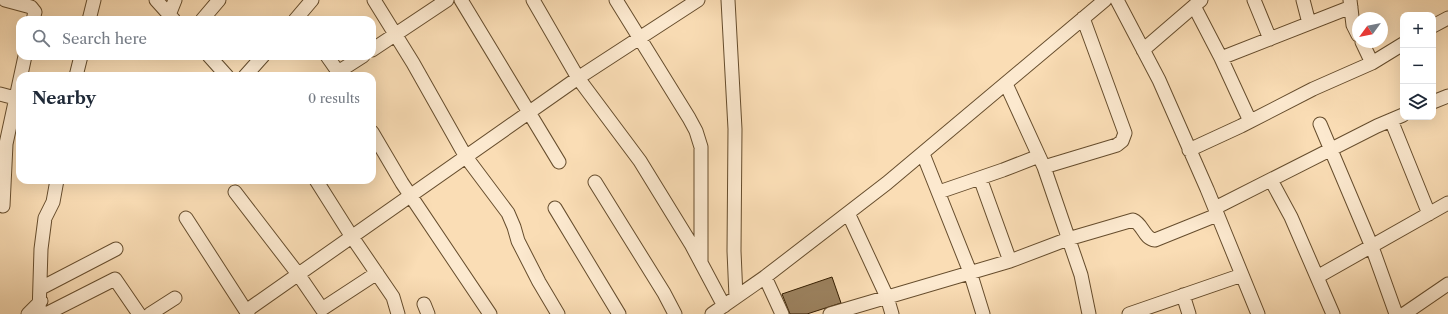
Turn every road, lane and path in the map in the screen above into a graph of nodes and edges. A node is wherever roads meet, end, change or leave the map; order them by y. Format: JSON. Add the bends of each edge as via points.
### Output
{"nodes":[{"id":1,"x":5,"y":0,"type":"edge"},
{"id":2,"x":94,"y":0,"type":"edge"},
{"id":3,"x":156,"y":0,"type":"edge"},
{"id":4,"x":175,"y":0,"type":"edge"},
{"id":5,"x":220,"y":0,"type":"edge"},
{"id":6,"x":312,"y":0,"type":"edge"},
{"id":7,"x":374,"y":0,"type":"edge"},
{"id":8,"x":447,"y":0,"type":"edge"},
{"id":9,"x":461,"y":0,"type":"edge"},
{"id":10,"x":533,"y":0,"type":"edge"},
{"id":11,"x":616,"y":0,"type":"edge"},
{"id":12,"x":698,"y":0,"type":"edge"},
{"id":13,"x":728,"y":0,"type":"edge"},
{"id":14,"x":1105,"y":0,"type":"edge"},
{"id":15,"x":1116,"y":0,"type":"edge"},
{"id":16,"x":1254,"y":0,"type":"edge"},
{"id":17,"x":1303,"y":0,"type":"edge"},
{"id":18,"x":1198,"y":3,"type":"edge"},
{"id":19,"x":1351,"y":3,"type":"edge"},
{"id":20,"x":1352,"y":14,"type":"edge"},
{"id":21,"x":34,"y":16,"type":"edge"},
{"id":22,"x":90,"y":16,"type":"edge"},
{"id":23,"x":170,"y":16,"type":"edge"},
{"id":24,"x":171,"y":16,"type":"edge"},
{"id":25,"x":206,"y":16,"type":"edge"},
{"id":26,"x":300,"y":16,"type":"edge"},
{"id":27,"x":1083,"y":18,"type":"junction"},
{"id":28,"x":1448,"y":18,"type":"edge"},
{"id":29,"x":1309,"y":24,"type":"junction"},
{"id":30,"x":1436,"y":24,"type":"edge"},
{"id":31,"x":396,"y":34,"type":"junction"},
{"id":32,"x":640,"y":37,"type":"junction"},
{"id":33,"x":1270,"y":39,"type":"junction"},
{"id":34,"x":1400,"y":46,"type":"edge"},
{"id":35,"x":376,"y":47,"type":"edge"},
{"id":36,"x":1365,"y":48,"type":"edge"},
{"id":37,"x":1143,"y":50,"type":"junction"},
{"id":38,"x":1221,"y":58,"type":"junction"},
{"id":39,"x":24,"y":60,"type":"edge"},
{"id":40,"x":80,"y":60,"type":"edge"},
{"id":41,"x":213,"y":60,"type":"edge"},
{"id":42,"x":259,"y":60,"type":"edge"},
{"id":43,"x":330,"y":60,"type":"edge"},
{"id":44,"x":358,"y":60,"type":"edge"},
{"id":45,"x":1372,"y":63,"type":"junction"},
{"id":46,"x":21,"y":72,"type":"edge"},
{"id":47,"x":77,"y":72,"type":"edge"},
{"id":48,"x":223,"y":72,"type":"edge"},
{"id":49,"x":249,"y":72,"type":"edge"},
{"id":50,"x":339,"y":72,"type":"edge"},
{"id":51,"x":343,"y":72,"type":"edge"},
{"id":52,"x":578,"y":78,"type":"junction"},
{"id":53,"x":1006,"y":84,"type":"junction"},
{"id":54,"x":0,"y":94,"type":"edge"},
{"id":55,"x":16,"y":94,"type":"edge"},
{"id":56,"x":1448,"y":96,"type":"edge"},
{"id":57,"x":15,"y":98,"type":"junction"},
{"id":58,"x":1436,"y":101,"type":"edge"},
{"id":59,"x":529,"y":112,"type":"junction"},
{"id":60,"x":1400,"y":116,"type":"edge"},
{"id":61,"x":1391,"y":120,"type":"junction"},
{"id":62,"x":1250,"y":122,"type":"junction"},
{"id":63,"x":1320,"y":124,"type":"dead end"},
{"id":64,"x":376,"y":139,"type":"edge"},
{"id":65,"x":1331,"y":149,"type":"junction"},
{"id":66,"x":1189,"y":150,"type":"junction"},
{"id":67,"x":923,"y":154,"type":"junction"},
{"id":68,"x":466,"y":157,"type":"junction"},
{"id":69,"x":559,"y":162,"type":"dead end"},
{"id":70,"x":1042,"y":162,"type":"junction"},
{"id":71,"x":980,"y":178,"type":"junction"},
{"id":72,"x":1271,"y":180,"type":"junction"},
{"id":73,"x":595,"y":182,"type":"dead end"},
{"id":74,"x":56,"y":184,"type":"edge"},
{"id":75,"x":319,"y":184,"type":"edge"},
{"id":76,"x":235,"y":192,"type":"dead end"},
{"id":77,"x":939,"y":192,"type":"junction"},
{"id":78,"x":410,"y":196,"type":"junction"},
{"id":79,"x":1448,"y":203,"type":"edge"},
{"id":80,"x":4,"y":206,"type":"dead end"},
{"id":81,"x":555,"y":208,"type":"dead end"},
{"id":82,"x":1216,"y":212,"type":"junction"},
{"id":83,"x":848,"y":213,"type":"junction"},
{"id":84,"x":1428,"y":214,"type":"junction"},
{"id":85,"x":186,"y":218,"type":"dead end"},
{"id":86,"x":352,"y":237,"type":"junction"},
{"id":87,"x":1068,"y":239,"type":"junction"},
{"id":88,"x":1372,"y":247,"type":"junction"},
{"id":89,"x":116,"y":249,"type":"dead end"},
{"id":90,"x":1010,"y":260,"type":"junction"},
{"id":91,"x":701,"y":263,"type":"junction"},
{"id":92,"x":970,"y":272,"type":"junction"},
{"id":93,"x":377,"y":273,"type":"junction"},
{"id":94,"x":298,"y":274,"type":"junction"},
{"id":95,"x":1242,"y":274,"type":"junction"},
{"id":96,"x":765,"y":277,"type":"junction"},
{"id":97,"x":1317,"y":277,"type":"junction"},
{"id":98,"x":1448,"y":284,"type":"edge"},
{"id":99,"x":41,"y":288,"type":"junction"},
{"id":100,"x":1183,"y":295,"type":"junction"},
{"id":101,"x":736,"y":297,"type":"junction"},
{"id":102,"x":887,"y":297,"type":"junction"},
{"id":103,"x":175,"y":298,"type":"dead end"},
{"id":104,"x":724,"y":306,"type":"junction"},
{"id":105,"x":40,"y":308,"type":"edge"},
{"id":106,"x":247,"y":313,"type":"edge"},
{"id":107,"x":28,"y":314,"type":"edge"},
{"id":108,"x":46,"y":314,"type":"edge"},
{"id":109,"x":139,"y":314,"type":"edge"},
{"id":110,"x":150,"y":314,"type":"edge"},
{"id":111,"x":398,"y":314,"type":"edge"},
{"id":112,"x":490,"y":314,"type":"edge"},
{"id":113,"x":558,"y":314,"type":"edge"},
{"id":114,"x":619,"y":314,"type":"edge"},
{"id":115,"x":675,"y":314,"type":"edge"},
{"id":116,"x":712,"y":314,"type":"edge"},
{"id":117,"x":782,"y":314,"type":"edge"},
{"id":118,"x":830,"y":314,"type":"edge"},
{"id":119,"x":892,"y":314,"type":"edge"},
{"id":120,"x":983,"y":314,"type":"edge"},
{"id":121,"x":1089,"y":314,"type":"edge"},
{"id":122,"x":1129,"y":314,"type":"edge"},
{"id":123,"x":1189,"y":314,"type":"edge"},
{"id":124,"x":1258,"y":314,"type":"edge"},
{"id":125,"x":1333,"y":314,"type":"edge"},
{"id":126,"x":1396,"y":314,"type":"edge"},
{"id":127,"x":1404,"y":314,"type":"edge"}],
"edges":[{"from":1,"to":21,"type":"street","via":[[31,7],[35,12]]},
{"from":2,"to":22,"type":"street"},
{"from":3,"to":23,"type":"street"},
{"from":4,"to":24,"type":"street"},
{"from":5,"to":25,"type":"street"},
{"from":6,"to":26,"type":"street"},
{"from":7,"to":31,"type":"street"},
{"from":8,"to":31,"type":"street"},
{"from":9,"to":59,"type":"street"},
{"from":10,"to":52,"type":"street"},
{"from":11,"to":32,"type":"street"},
{"from":12,"to":32,"type":"street"},
{"from":13,"to":101,"type":"street","via":[[735,130]]},
{"from":14,"to":27,"type":"street"},
{"from":15,"to":37,"type":"street"},
{"from":16,"to":33,"type":"street"},
{"from":17,"to":29,"type":"street"},
{"from":18,"to":37,"type":"street"},
{"from":18,"to":38,"type":"street"},
{"from":19,"to":20,"type":"street"},
{"from":19,"to":29,"type":"street"},
{"from":27,"to":53,"type":"street"},
{"from":27,"to":70,"type":"street","via":[[1125,137],[1117,145]]},
{"from":28,"to":30,"type":"street"},
{"from":29,"to":33,"type":"street"},
{"from":31,"to":35,"type":"street"},
{"from":31,"to":68,"type":"street"},
{"from":32,"to":52,"type":"street"},
{"from":32,"to":91,"type":"street","via":[[689,118],[701,147]]},
{"from":33,"to":38,"type":"street"},
{"from":34,"to":45,"type":"street"},
{"from":36,"to":45,"type":"street"},
{"from":37,"to":66,"type":"street"},
{"from":38,"to":62,"type":"street"},
{"from":39,"to":46,"type":"street"},
{"from":40,"to":47,"type":"street"},
{"from":41,"to":48,"type":"street"},
{"from":42,"to":49,"type":"street"},
{"from":43,"to":50,"type":"street"},
{"from":44,"to":51,"type":"street"},
{"from":45,"to":62,"type":"street","via":[[1313,89]]},
{"from":52,"to":59,"type":"street"},
{"from":52,"to":91,"type":"street","via":[[640,161]]},
{"from":53,"to":67,"type":"street"},
{"from":53,"to":70,"type":"street"},
{"from":54,"to":57,"type":"street"},
{"from":55,"to":57,"type":"street"},
{"from":56,"to":58,"type":"street"},
{"from":57,"to":80,"type":"street","via":[[6,144]]},
{"from":59,"to":68,"type":"street"},
{"from":59,"to":69,"type":"street"},
{"from":60,"to":61,"type":"street"},
{"from":61,"to":65,"type":"street"},
{"from":61,"to":84,"type":"street"},
{"from":62,"to":66,"type":"street"},
{"from":63,"to":65,"type":"street"},
{"from":64,"to":78,"type":"street"},
{"from":65,"to":72,"type":"street"},
{"from":65,"to":88,"type":"street"},
{"from":66,"to":82,"type":"street"},
{"from":67,"to":77,"type":"street"},
{"from":67,"to":83,"type":"street"},
{"from":68,"to":78,"type":"street"},
{"from":68,"to":113,"type":"street","via":[[508,213],[518,241]]},
{"from":70,"to":71,"type":"street"},
{"from":70,"to":87,"type":"street"},
{"from":71,"to":77,"type":"street"},
{"from":71,"to":90,"type":"street"},
{"from":72,"to":82,"type":"street"},
{"from":72,"to":97,"type":"street","via":[[1291,217]]},
{"from":73,"to":115,"type":"street"},
{"from":74,"to":99,"type":"street","via":[[53,202],[45,218],[41,249]]},
{"from":75,"to":86,"type":"street"},
{"from":76,"to":94,"type":"street"},
{"from":77,"to":92,"type":"street"},
{"from":78,"to":86,"type":"street"},
{"from":78,"to":112,"type":"street"},
{"from":79,"to":84,"type":"street"},
{"from":81,"to":114,"type":"street"},
{"from":82,"to":87,"type":"street","via":[[1155,240],[1150,239],[1133,220]]},
{"from":82,"to":95,"type":"street"},
{"from":83,"to":96,"type":"street"},
{"from":83,"to":102,"type":"street"},
{"from":84,"to":88,"type":"street"},
{"from":85,"to":106,"type":"street"},
{"from":86,"to":93,"type":"street"},
{"from":86,"to":94,"type":"street"},
{"from":87,"to":90,"type":"street"},
{"from":87,"to":121,"type":"street","via":[[1081,275]]},
{"from":88,"to":97,"type":"street"},
{"from":88,"to":126,"type":"street"},
{"from":89,"to":99,"type":"street"},
{"from":90,"to":92,"type":"street"},
{"from":91,"to":104,"type":"street"},
{"from":92,"to":102,"type":"street"},
{"from":92,"to":120,"type":"street"},
{"from":93,"to":94,"type":"street","via":[[322,309]]},
{"from":93,"to":111,"type":"street","via":[[393,297]]},
{"from":94,"to":106,"type":"street"},
{"from":95,"to":100,"type":"street"},
{"from":95,"to":124,"type":"street"},
{"from":96,"to":101,"type":"street"},
{"from":96,"to":117,"type":"street"},
{"from":97,"to":125,"type":"street"},
{"from":98,"to":127,"type":"street"},
{"from":99,"to":105,"type":"street"},
{"from":100,"to":122,"type":"street"},
{"from":100,"to":123,"type":"street"},
{"from":101,"to":104,"type":"street"},
{"from":102,"to":118,"type":"street"},
{"from":102,"to":119,"type":"street"},
{"from":103,"to":110,"type":"street"},
{"from":104,"to":116,"type":"street"},
{"from":105,"to":107,"type":"street"},
{"from":108,"to":109,"type":"street","via":[[115,279]]}]}
